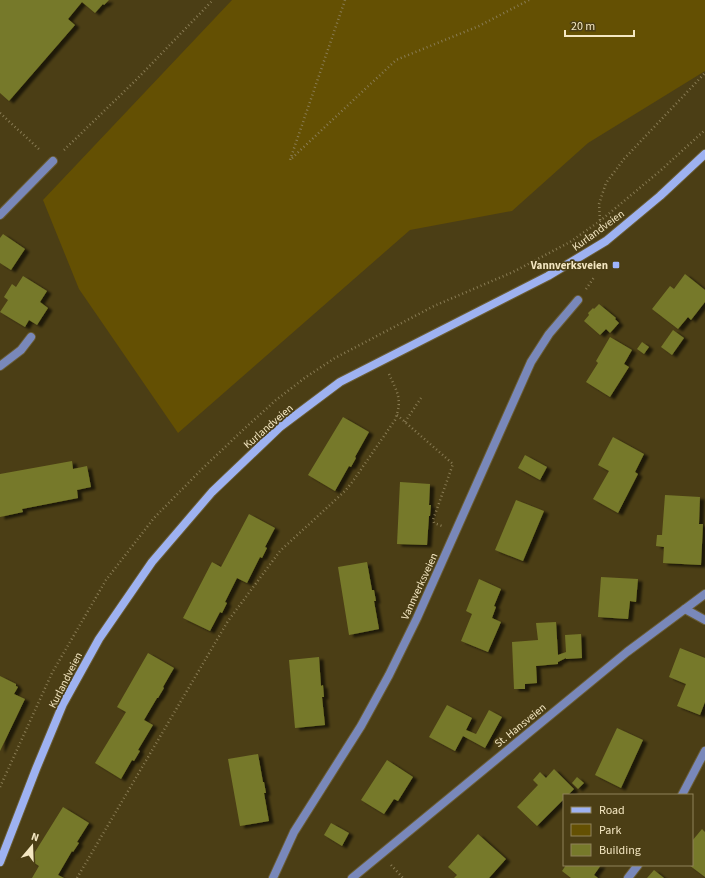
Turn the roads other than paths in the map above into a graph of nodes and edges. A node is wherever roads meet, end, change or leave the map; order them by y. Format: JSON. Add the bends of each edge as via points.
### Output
{"nodes":[{"id":1,"x":705,"y":154,"type":"edge"},
{"id":2,"x":53,"y":161,"type":"road end"},
{"id":3,"x":0,"y":215,"type":"edge"},
{"id":4,"x":578,"y":300,"type":"dead end"},
{"id":5,"x":31,"y":337,"type":"dead end"},
{"id":6,"x":0,"y":366,"type":"edge"},
{"id":7,"x":705,"y":594,"type":"edge"},
{"id":8,"x":685,"y":609,"type":"junction"},
{"id":9,"x":705,"y":620,"type":"edge"},
{"id":10,"x":705,"y":750,"type":"edge"},
{"id":11,"x":683,"y":794,"type":"edge"},
{"id":12,"x":0,"y":862,"type":"edge"},
{"id":13,"x":637,"y":866,"type":"edge"},
{"id":14,"x":273,"y":878,"type":"edge"},
{"id":15,"x":352,"y":878,"type":"edge"},
{"id":16,"x":628,"y":878,"type":"edge"}],
"edges":[{"from":1,"to":12,"type":"main road","name":"Kurlandveien","via":[[606,241],[548,276],[340,382],[280,428],[212,492],[152,562],[98,639],[64,704]]},
{"from":2,"to":3,"type":"street"},
{"from":4,"to":14,"type":"street","name":"Vannverksveien","via":[[549,334],[531,362],[389,675],[361,726],[294,832]]},
{"from":5,"to":6,"type":"street","via":[[21,350]]},
{"from":7,"to":8,"type":"street","name":"St. Hansveien"},
{"from":8,"to":9,"type":"street"},
{"from":8,"to":15,"type":"street","name":"St. Hansveien","via":[[627,652]]},
{"from":10,"to":11,"type":"street"},
{"from":13,"to":16,"type":"street"}]}
